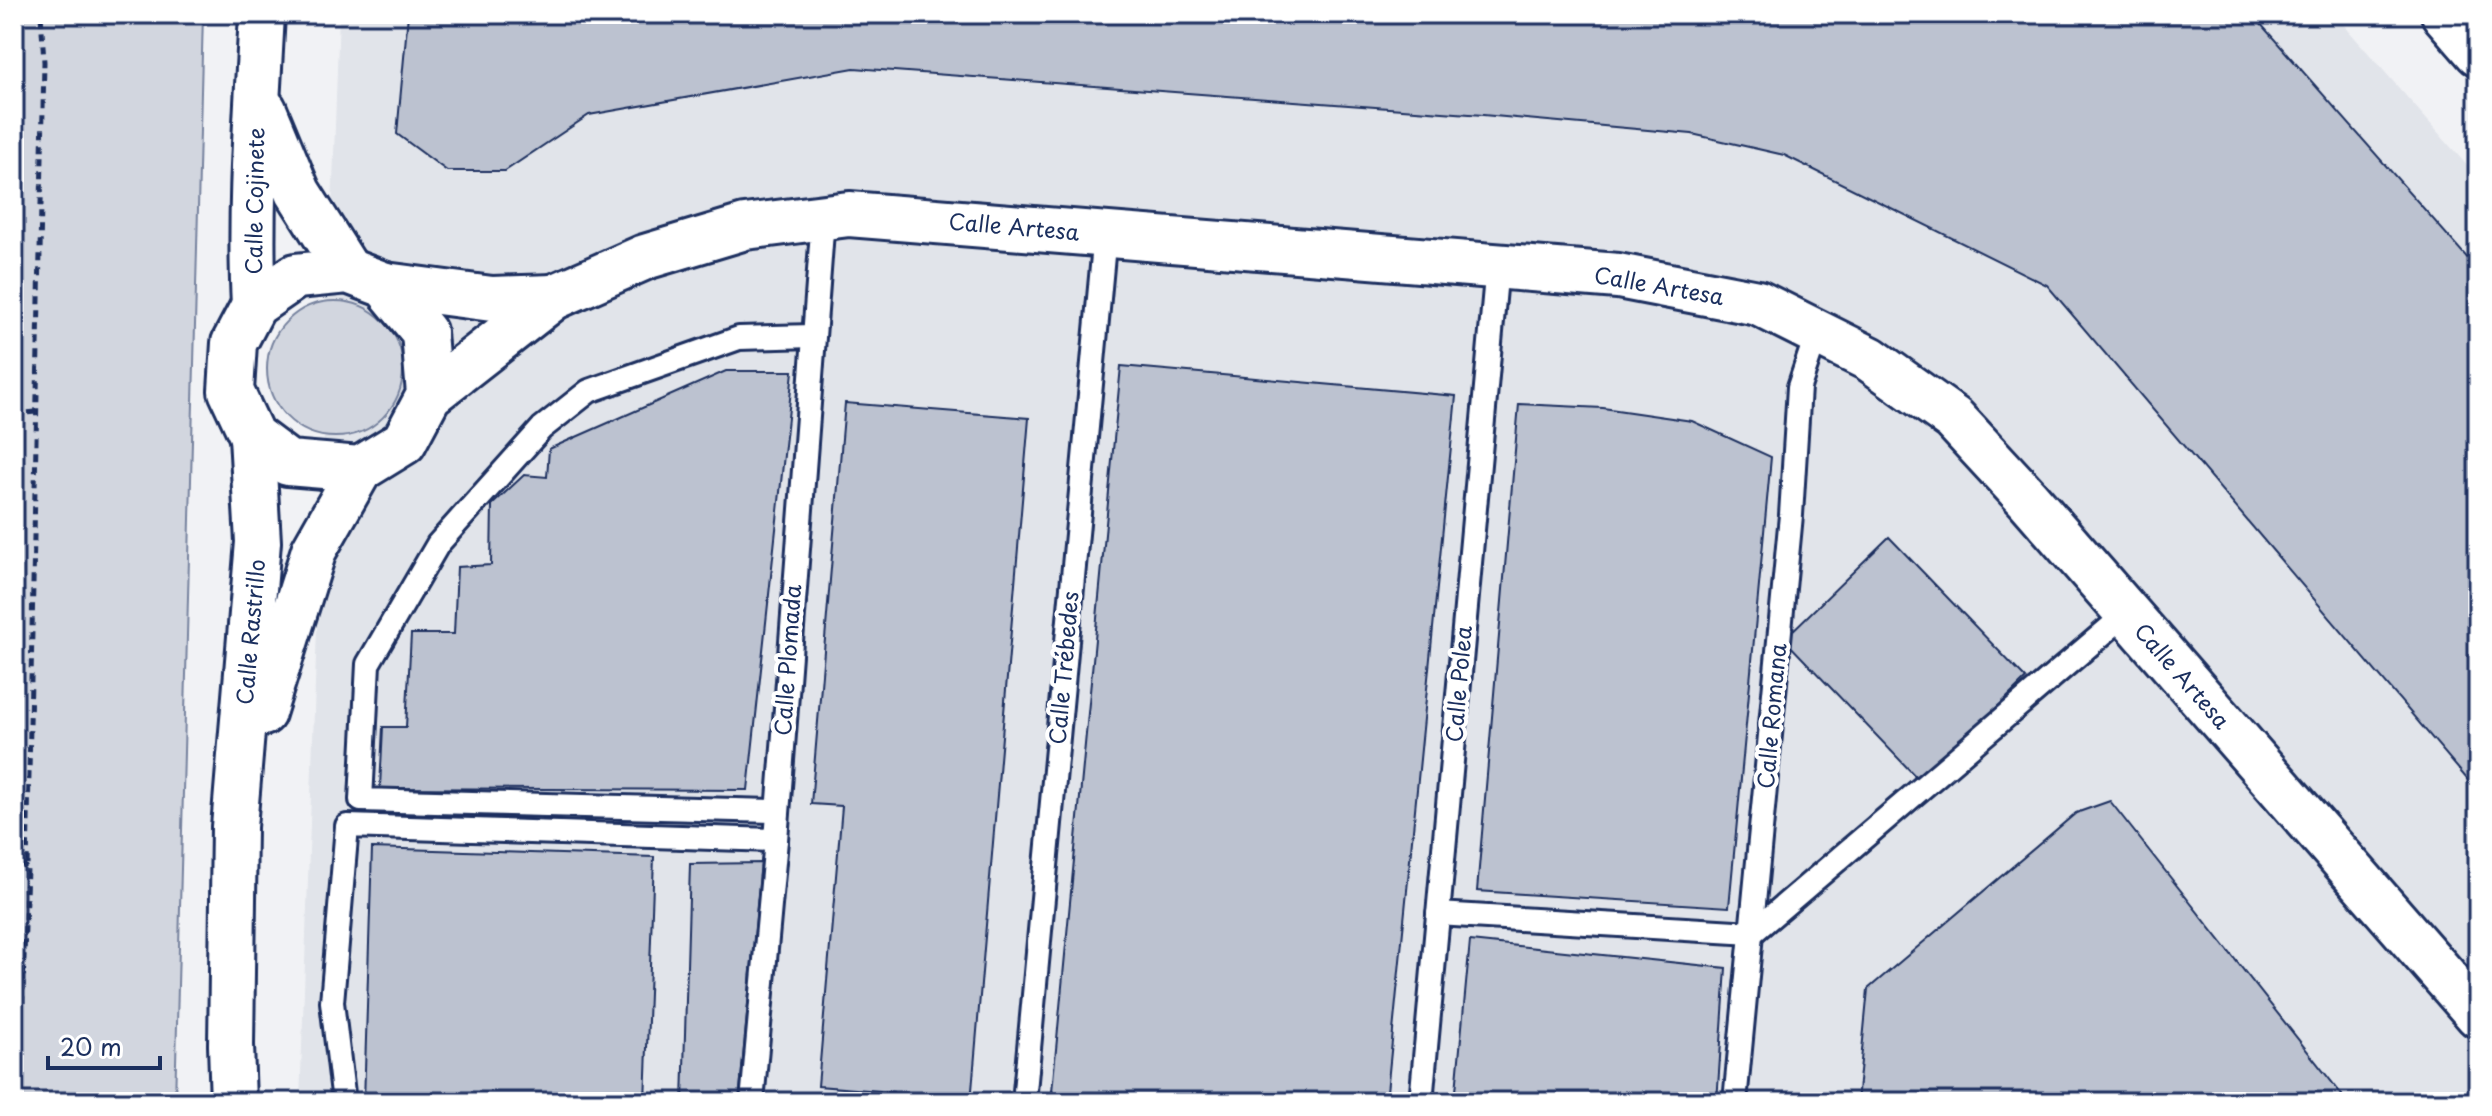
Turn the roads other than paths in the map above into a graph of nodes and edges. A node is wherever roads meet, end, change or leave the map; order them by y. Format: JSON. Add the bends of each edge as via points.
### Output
{"nodes":[{"id":1,"x":262,"y":14,"type":"edge"},
{"id":2,"x":2444,"y":14,"type":"edge"},
{"id":3,"x":2478,"y":53,"type":"edge"},
{"id":4,"x":258,"y":97,"type":"junction"},
{"id":5,"x":823,"y":218,"type":"junction"},
{"id":6,"x":1105,"y":234,"type":"junction"},
{"id":7,"x":1497,"y":266,"type":"junction"},
{"id":8,"x":366,"y":278,"type":"junction"},
{"id":9,"x":554,"y":297,"type":"junction"},
{"id":10,"x":254,"y":305,"type":"junction"},
{"id":11,"x":1817,"y":333,"type":"junction"},
{"id":12,"x":813,"y":336,"type":"junction"},
{"id":13,"x":429,"y":395,"type":"junction"},
{"id":14,"x":252,"y":436,"type":"junction"},
{"id":15,"x":360,"y":469,"type":"junction"},
{"id":16,"x":2127,"y":613,"type":"junction"},
{"id":17,"x":776,"y":811,"type":"junction"},
{"id":18,"x":234,"y":827,"type":"junction"},
{"id":19,"x":776,"y":840,"type":"junction"},
{"id":20,"x":1438,"y":914,"type":"junction"},
{"id":21,"x":1752,"y":933,"type":"junction"},
{"id":22,"x":2478,"y":1015,"type":"edge"},
{"id":23,"x":231,"y":1045,"type":"junction"},
{"id":24,"x":233,"y":1102,"type":"edge"},
{"id":25,"x":251,"y":1102,"type":"edge"},
{"id":26,"x":344,"y":1102,"type":"edge"},
{"id":27,"x":752,"y":1102,"type":"edge"},
{"id":28,"x":1024,"y":1102,"type":"edge"},
{"id":29,"x":1421,"y":1102,"type":"edge"},
{"id":30,"x":1735,"y":1102,"type":"edge"}],
"edges":[{"from":1,"to":4,"type":"street","name":"Calle Cojinete"},
{"from":2,"to":3,"type":"street"},
{"from":4,"to":8,"type":"street","name":"Calle Cojinete","via":[[298,192]]},
{"from":4,"to":10,"type":"street","name":"Calle Cojinete"},
{"from":5,"to":6,"type":"street","name":"Calle Artesa","via":[[849,214]]},
{"from":5,"to":9,"type":"street","name":"Calle Artesa","via":[[745,227],[645,257]]},
{"from":5,"to":12,"type":"lane","name":"Calle Plomada"},
{"from":6,"to":7,"type":"street","name":"Calle Artesa"},
{"from":6,"to":28,"type":"lane","name":"Calle Trébedes"},
{"from":7,"to":11,"type":"street","name":"Calle Artesa","via":[[1618,276],[1758,303]]},
{"from":7,"to":20,"type":"lane","name":"Calle Polea"},
{"from":8,"to":9,"type":"street","name":"Calle Artesa","via":[[492,299]]},
{"from":8,"to":10,"type":"street","via":[[296,276]]},
{"from":8,"to":13,"type":"street","via":[[424,332]]},
{"from":9,"to":13,"type":"street","name":"Calle Artesa"},
{"from":10,"to":14,"type":"street","via":[[234,343],[231,391]]},
{"from":11,"to":16,"type":"street","name":"Calle Artesa","via":[[1870,359],[1954,419]]},
{"from":11,"to":21,"type":"lane","name":"Calle Romana","via":[[1799,387]]},
{"from":12,"to":17,"type":"lane","name":"Calle Plomada"},
{"from":12,"to":17,"type":"lane","via":[[739,338],[589,391],[542,428],[438,544],[368,664],[361,800]]},
{"from":13,"to":15,"type":"street","via":[[404,442]]},
{"from":14,"to":15,"type":"street","via":[[288,463]]},
{"from":14,"to":18,"type":"street","name":"Calle Rastrillo","via":[[258,542]]},
{"from":15,"to":18,"type":"street","name":"Calle Rastrillo","via":[[314,550],[268,690]]},
{"from":16,"to":21,"type":"lane"},
{"from":16,"to":22,"type":"street","name":"Calle Artesa"},
{"from":17,"to":19,"type":"lane","name":"Calle Plomada"},
{"from":18,"to":23,"type":"street","name":"Calle Rastrillo"},
{"from":19,"to":26,"type":"lane","via":[[347,826],[332,1002]]},
{"from":19,"to":27,"type":"lane","name":"Calle Plomada"},
{"from":20,"to":21,"type":"lane"},
{"from":20,"to":29,"type":"lane","name":"Calle Polea"},
{"from":21,"to":30,"type":"lane","name":"Calle Romana"},
{"from":23,"to":24,"type":"street","name":"Calle Rastrillo"},
{"from":23,"to":25,"type":"street","name":"Calle Rastrillo"}]}
